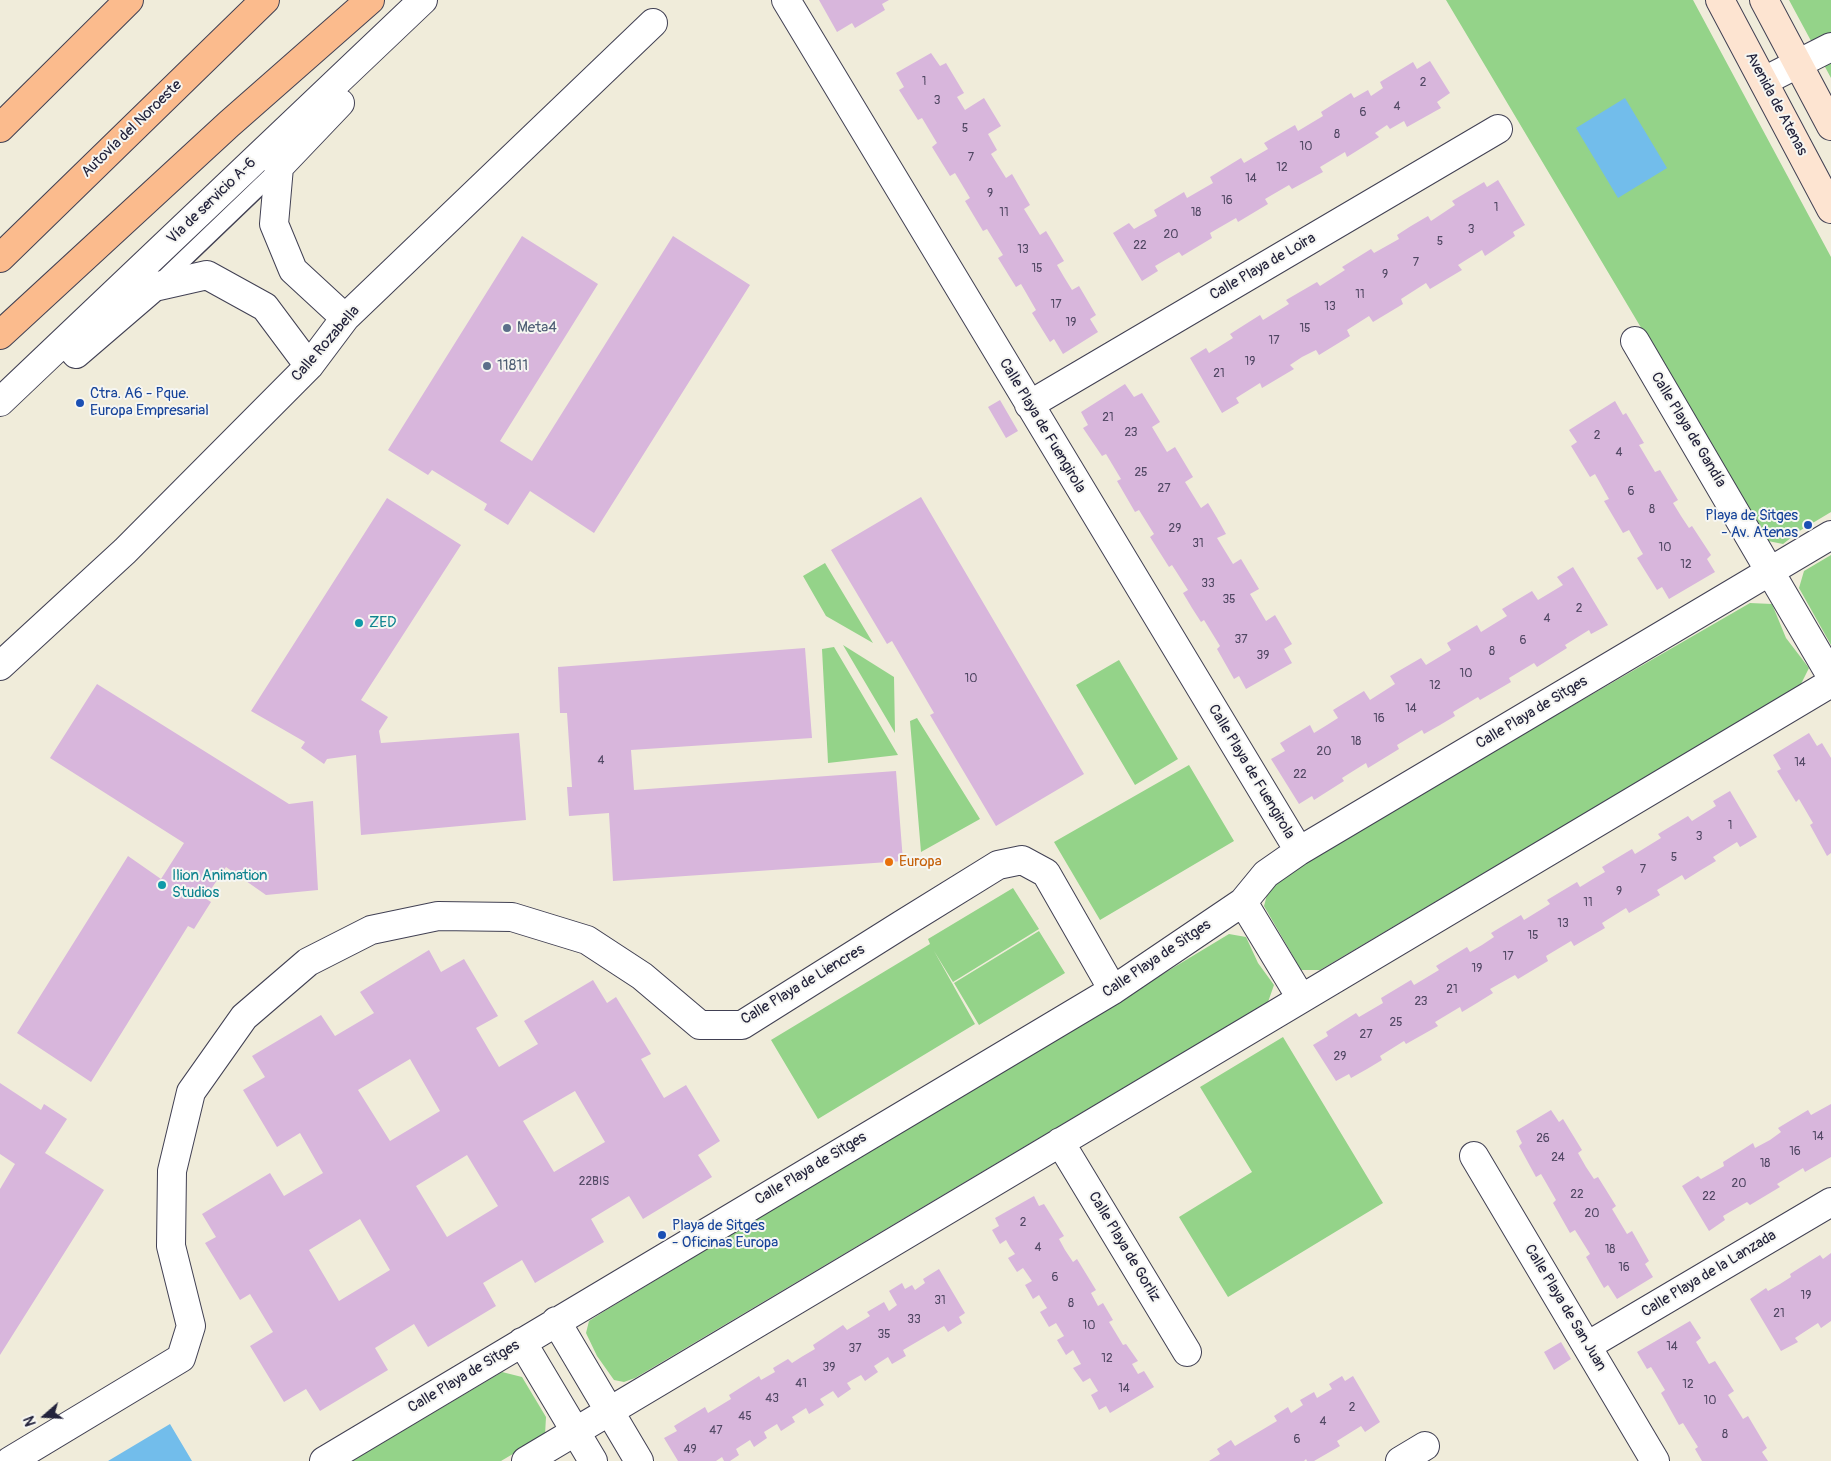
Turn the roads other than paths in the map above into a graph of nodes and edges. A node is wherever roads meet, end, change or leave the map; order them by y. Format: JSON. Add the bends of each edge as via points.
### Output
{"nodes":[{"id":1,"x":129,"y":0,"type":"edge"},
{"id":2,"x":265,"y":0,"type":"edge"},
{"id":3,"x":370,"y":0,"type":"edge"},
{"id":4,"x":423,"y":0,"type":"edge"},
{"id":5,"x":437,"y":0,"type":"edge"},
{"id":6,"x":786,"y":0,"type":"edge"},
{"id":7,"x":1720,"y":0,"type":"edge"},
{"id":8,"x":1764,"y":0,"type":"edge"},
{"id":9,"x":653,"y":23,"type":"dead end"},
{"id":10,"x":1831,"y":46,"type":"edge"},
{"id":11,"x":1798,"y":64,"type":"junction"},
{"id":12,"x":1764,"y":81,"type":"junction"},
{"id":13,"x":1831,"y":126,"type":"edge"},
{"id":14,"x":0,"y":128,"type":"edge"},
{"id":15,"x":1498,"y":129,"type":"dead end"},
{"id":16,"x":279,"y":168,"type":"junction"},
{"id":17,"x":1831,"y":209,"type":"edge"},
{"id":18,"x":0,"y":258,"type":"edge"},
{"id":19,"x":154,"y":287,"type":"junction"},
{"id":20,"x":345,"y":318,"type":"junction"},
{"id":21,"x":0,"y":335,"type":"edge"},
{"id":22,"x":1635,"y":341,"type":"dead end"},
{"id":23,"x":309,"y":366,"type":"junction"},
{"id":24,"x":0,"y":402,"type":"edge"},
{"id":25,"x":1029,"y":405,"type":"junction"},
{"id":26,"x":0,"y":417,"type":"edge"},
{"id":27,"x":1831,"y":535,"type":"edge"},
{"id":28,"x":1771,"y":571,"type":"junction"},
{"id":29,"x":0,"y":666,"type":"edge"},
{"id":30,"x":1831,"y":676,"type":"edge"},
{"id":31,"x":1831,"y":683,"type":"edge"},
{"id":32,"x":1299,"y":851,"type":"junction"},
{"id":33,"x":1243,"y":902,"type":"junction"},
{"id":34,"x":1113,"y":990,"type":"junction"},
{"id":35,"x":1300,"y":998,"type":"junction"},
{"id":36,"x":1060,"y":1142,"type":"junction"},
{"id":37,"x":1474,"y":1156,"type":"dead end"},
{"id":38,"x":1831,"y":1202,"type":"edge"},
{"id":39,"x":556,"y":1321,"type":"junction"},
{"id":40,"x":522,"y":1342,"type":"junction"},
{"id":41,"x":1588,"y":1346,"type":"junction"},
{"id":42,"x":1187,"y":1352,"type":"dead end"},
{"id":43,"x":609,"y":1411,"type":"junction"},
{"id":44,"x":576,"y":1431,"type":"junction"},
{"id":45,"x":1425,"y":1446,"type":"dead end"},
{"id":46,"x":10,"y":1461,"type":"edge"},
{"id":47,"x":324,"y":1461,"type":"edge"},
{"id":48,"x":526,"y":1461,"type":"edge"},
{"id":49,"x":594,"y":1461,"type":"edge"},
{"id":50,"x":639,"y":1461,"type":"edge"},
{"id":51,"x":1400,"y":1461,"type":"edge"},
{"id":52,"x":1655,"y":1461,"type":"edge"}],
"edges":[{"from":1,"to":14,"type":"highway"},
{"from":2,"to":18,"type":"highway","name":"Autovía del Noroeste"},
{"from":3,"to":21,"type":"highway","via":[[229,124]]},
{"from":4,"to":24,"type":"street","name":"Vía de servicio A-6"},
{"from":5,"to":16,"type":"street"},
{"from":6,"to":25,"type":"street","name":"Calle Playa de Fuengirola"},
{"from":7,"to":12,"type":"main road","name":"Avenida de Atenas"},
{"from":8,"to":11,"type":"main road"},
{"from":9,"to":20,"type":"street","name":"Calle Rozabella"},
{"from":10,"to":11,"type":"street"},
{"from":11,"to":12,"type":"street"},
{"from":11,"to":13,"type":"main road"},
{"from":12,"to":17,"type":"main road","name":"Avenida de Atenas"},
{"from":15,"to":25,"type":"street","name":"Calle Playa de Loira"},
{"from":16,"to":19,"type":"lane"},
{"from":16,"to":20,"type":"street","via":[[274,224],[293,270]]},
{"from":19,"to":23,"type":"street","via":[[207,276],[265,307]]},
{"from":19,"to":26,"type":"street"},
{"from":20,"to":23,"type":"street","name":"Calle Rozabella"},
{"from":22,"to":28,"type":"street","name":"Calle Playa de Gandía"},
{"from":23,"to":29,"type":"street","name":"Calle Rozabella","via":[[125,551]]},
{"from":25,"to":32,"type":"street","name":"Calle Playa de Fuengirola"},
{"from":27,"to":28,"type":"street","name":"Calle Playa de Sitges"},
{"from":28,"to":30,"type":"street","name":"Calle Playa de Gandía"},
{"from":28,"to":32,"type":"street","name":"Calle Playa de Sitges"},
{"from":31,"to":35,"type":"street"},
{"from":32,"to":33,"type":"street","name":"Calle Playa de Sitges","via":[[1266,874]]},
{"from":33,"to":34,"type":"street","name":"Calle Playa de Sitges"},
{"from":33,"to":35,"type":"street"},
{"from":34,"to":39,"type":"street","name":"Calle Playa de Sitges"},
{"from":34,"to":46,"type":"street","name":"Calle Playa de Liencres","via":[[1046,873],[1022,860],[998,865],[742,1025],[700,1025],[642,976],[587,940],[512,917],[438,916],[371,930],[308,962],[244,1017],[191,1092],[172,1171],[171,1246],[191,1326],[181,1358]]},
{"from":35,"to":36,"type":"street"},
{"from":36,"to":42,"type":"street","name":"Calle Playa de Gorliz"},
{"from":36,"to":43,"type":"street"},
{"from":37,"to":41,"type":"street","name":"Calle Playa de San Juan"},
{"from":38,"to":41,"type":"street","name":"Calle Playa de la Lanzada"},
{"from":39,"to":40,"type":"street","name":"Calle Playa de Sitges"},
{"from":39,"to":43,"type":"street"},
{"from":40,"to":44,"type":"street"},
{"from":40,"to":47,"type":"street","name":"Calle Playa de Sitges"},
{"from":41,"to":52,"type":"street","name":"Calle Playa de San Juan"},
{"from":43,"to":44,"type":"street"},
{"from":43,"to":50,"type":"street"},
{"from":44,"to":48,"type":"street"},
{"from":44,"to":49,"type":"street"},
{"from":45,"to":51,"type":"street"}]}
